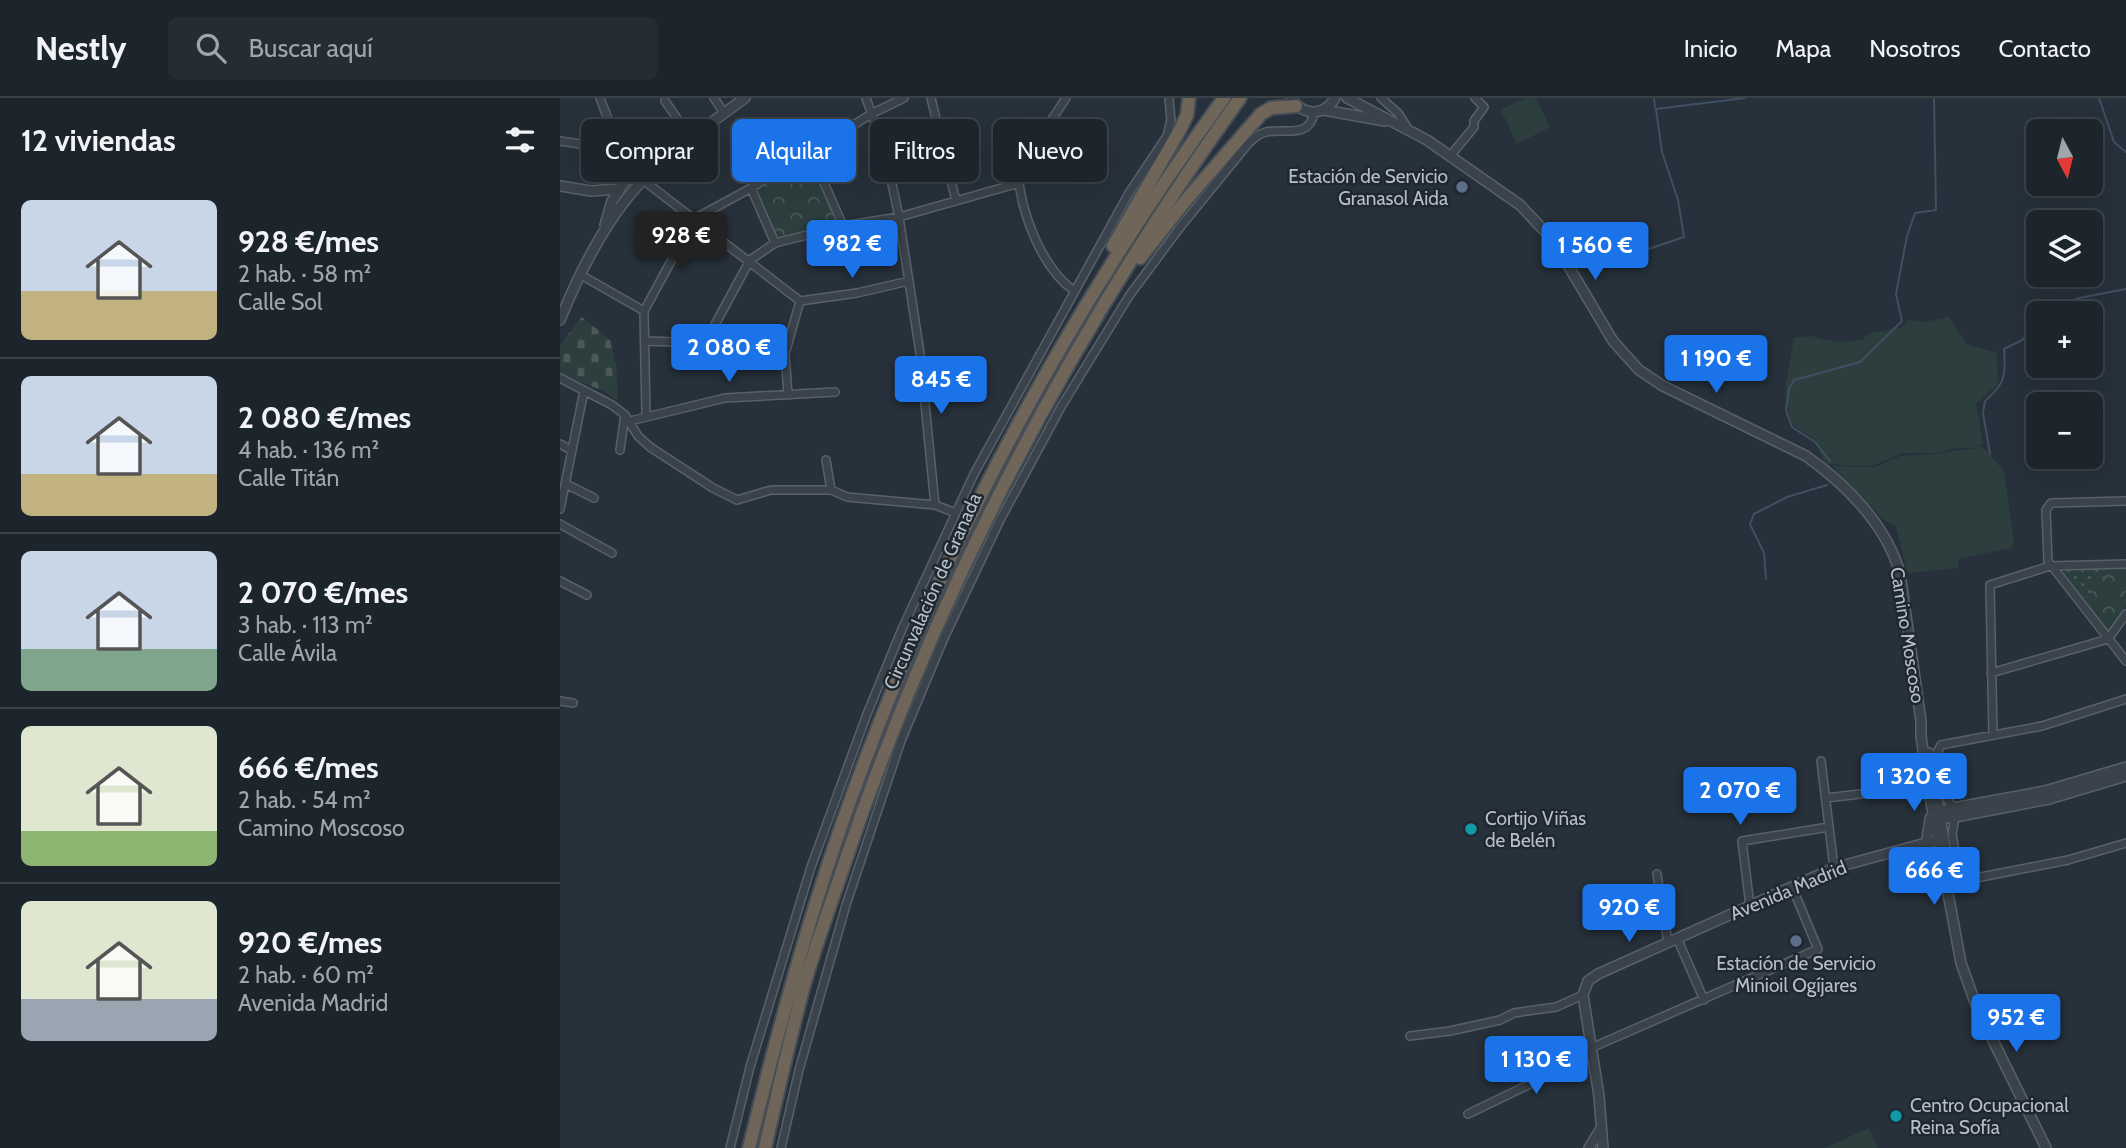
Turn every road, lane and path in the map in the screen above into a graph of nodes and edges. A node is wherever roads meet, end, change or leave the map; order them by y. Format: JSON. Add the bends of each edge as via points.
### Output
{"nodes":[{"id":1,"x":600,"y":98,"type":"edge"},
{"id":2,"x":714,"y":98,"type":"edge"},
{"id":3,"x":745,"y":98,"type":"edge"},
{"id":4,"x":866,"y":98,"type":"edge"},
{"id":5,"x":904,"y":98,"type":"edge"},
{"id":6,"x":931,"y":98,"type":"edge"},
{"id":7,"x":1066,"y":98,"type":"edge"},
{"id":8,"x":1169,"y":98,"type":"edge"},
{"id":9,"x":1189,"y":98,"type":"edge"},
{"id":10,"x":1224,"y":98,"type":"edge"},
{"id":11,"x":1240,"y":98,"type":"edge"},
{"id":12,"x":1335,"y":98,"type":"edge"},
{"id":13,"x":1347,"y":98,"type":"edge"},
{"id":14,"x":1381,"y":98,"type":"edge"},
{"id":15,"x":1475,"y":98,"type":"edge"},
{"id":16,"x":665,"y":101,"type":"dead end"},
{"id":17,"x":1294,"y":102,"type":"edge"},
{"id":18,"x":1319,"y":111,"type":"junction"},
{"id":19,"x":724,"y":113,"type":"junction"},
{"id":20,"x":873,"y":113,"type":"junction"},
{"id":21,"x":608,"y":119,"type":"edge"},
{"id":22,"x":678,"y":119,"type":"edge"},
{"id":23,"x":716,"y":119,"type":"edge"},
{"id":24,"x":856,"y":123,"type":"edge"},
{"id":25,"x":1394,"y":123,"type":"junction"},
{"id":26,"x":1409,"y":130,"type":"junction"},
{"id":27,"x":560,"y":140,"type":"edge"},
{"id":28,"x":581,"y":144,"type":"edge"},
{"id":29,"x":1451,"y":155,"type":"junction"},
{"id":30,"x":632,"y":182,"type":"edge"},
{"id":31,"x":645,"y":182,"type":"edge"},
{"id":32,"x":761,"y":182,"type":"edge"},
{"id":33,"x":824,"y":182,"type":"edge"},
{"id":34,"x":1018,"y":183,"type":"junction"},
{"id":35,"x":560,"y":186,"type":"edge"},
{"id":36,"x":751,"y":188,"type":"junction"},
{"id":37,"x":622,"y":191,"type":"junction"},
{"id":38,"x":956,"y":201,"type":"junction"},
{"id":39,"x":899,"y":217,"type":"junction"},
{"id":40,"x":694,"y":219,"type":"junction"},
{"id":41,"x":843,"y":226,"type":"junction"},
{"id":42,"x":775,"y":243,"type":"junction"},
{"id":43,"x":750,"y":260,"type":"junction"},
{"id":44,"x":582,"y":275,"type":"junction"},
{"id":45,"x":909,"y":281,"type":"junction"},
{"id":46,"x":1115,"y":283,"type":"junction"},
{"id":47,"x":1074,"y":291,"type":"junction"},
{"id":48,"x":800,"y":301,"type":"junction"},
{"id":49,"x":1083,"y":310,"type":"junction"},
{"id":50,"x":644,"y":311,"type":"junction"},
{"id":51,"x":560,"y":320,"type":"edge"},
{"id":52,"x":645,"y":341,"type":"junction"},
{"id":53,"x":560,"y":378,"type":"edge"},
{"id":54,"x":584,"y":391,"type":"junction"},
{"id":55,"x":835,"y":392,"type":"dead end"},
{"id":56,"x":788,"y":395,"type":"junction"},
{"id":57,"x":646,"y":416,"type":"junction"},
{"id":58,"x":628,"y":418,"type":"junction"},
{"id":59,"x":560,"y":444,"type":"edge"},
{"id":60,"x":571,"y":450,"type":"junction"},
{"id":61,"x":620,"y":450,"type":"dead end"},
{"id":62,"x":826,"y":460,"type":"dead end"},
{"id":63,"x":566,"y":484,"type":"junction"},
{"id":64,"x":831,"y":489,"type":"junction"},
{"id":65,"x":561,"y":498,"type":"edge"},
{"id":66,"x":594,"y":498,"type":"dead end"},
{"id":67,"x":2126,"y":501,"type":"edge"},
{"id":68,"x":935,"y":505,"type":"junction"},
{"id":69,"x":560,"y":509,"type":"edge"},
{"id":70,"x":956,"y":513,"type":"junction"},
{"id":71,"x":560,"y":524,"type":"edge"},
{"id":72,"x":612,"y":553,"type":"dead end"},
{"id":73,"x":2126,"y":564,"type":"edge"},
{"id":74,"x":2050,"y":566,"type":"junction"},
{"id":75,"x":560,"y":581,"type":"edge"},
{"id":76,"x":587,"y":595,"type":"dead end"},
{"id":77,"x":2126,"y":614,"type":"edge"},
{"id":78,"x":2108,"y":639,"type":"junction"},
{"id":79,"x":2126,"y":662,"type":"edge"},
{"id":80,"x":1991,"y":673,"type":"junction"},
{"id":81,"x":2126,"y":699,"type":"edge"},
{"id":82,"x":560,"y":701,"type":"edge"},
{"id":83,"x":573,"y":703,"type":"dead end"},
{"id":84,"x":1921,"y":721,"type":"junction"},
{"id":85,"x":1993,"y":735,"type":"junction"},
{"id":86,"x":1821,"y":761,"type":"dead end"},
{"id":87,"x":2126,"y":767,"type":"edge"},
{"id":88,"x":1926,"y":771,"type":"junction"},
{"id":89,"x":2126,"y":776,"type":"edge"},
{"id":90,"x":1928,"y":786,"type":"junction"},
{"id":91,"x":1826,"y":798,"type":"junction"},
{"id":92,"x":1954,"y":813,"type":"junction"},
{"id":93,"x":1938,"y":822,"type":"junction"},
{"id":94,"x":1829,"y":827,"type":"junction"},
{"id":95,"x":1932,"y":841,"type":"junction"},
{"id":96,"x":2126,"y":843,"type":"edge"},
{"id":97,"x":1834,"y":868,"type":"junction"},
{"id":98,"x":1657,"y":874,"type":"dead end"},
{"id":99,"x":1947,"y":875,"type":"junction"},
{"id":100,"x":1792,"y":887,"type":"junction"},
{"id":101,"x":1750,"y":906,"type":"junction"},
{"id":102,"x":1677,"y":938,"type":"junction"},
{"id":103,"x":1668,"y":943,"type":"junction"},
{"id":104,"x":1583,"y":995,"type":"junction"},
{"id":105,"x":1704,"y":1000,"type":"junction"},
{"id":106,"x":1410,"y":1036,"type":"dead end"},
{"id":107,"x":1591,"y":1051,"type":"junction"},
{"id":108,"x":1468,"y":1114,"type":"dead end"},
{"id":109,"x":1602,"y":1126,"type":"junction"},
{"id":110,"x":1589,"y":1147,"type":"edge"},
{"id":111,"x":730,"y":1148,"type":"edge"},
{"id":112,"x":749,"y":1148,"type":"edge"},
{"id":113,"x":765,"y":1148,"type":"edge"},
{"id":114,"x":781,"y":1148,"type":"edge"},
{"id":115,"x":1603,"y":1148,"type":"edge"},
{"id":116,"x":2046,"y":1148,"type":"edge"}],
"edges":[{"from":1,"to":21,"type":"street"},
{"from":2,"to":19,"type":"street"},
{"from":3,"to":19,"type":"street"},
{"from":4,"to":20,"type":"street"},
{"from":5,"to":20,"type":"street"},
{"from":6,"to":38,"type":"street"},
{"from":7,"to":34,"type":"street","via":[[1018,171]]},
{"from":8,"to":47,"type":"street","via":[[1167,136]]},
{"from":9,"to":49,"type":"highway","via":[[1181,128],[1089,288]]},
{"from":10,"to":49,"type":"highway","name":"Circunvalación de Granada"},
{"from":11,"to":46,"type":"highway","name":"Circunvalación de Granada"},
{"from":12,"to":18,"type":"street"},
{"from":13,"to":25,"type":"street","name":"Camino Moscoso"},
{"from":14,"to":26,"type":"street"},
{"from":15,"to":29,"type":"street","via":[[1484,107]]},
{"from":16,"to":22,"type":"street"},
{"from":17,"to":18,"type":"street","name":"Camino Moscoso","via":[[1307,112]]},
{"from":17,"to":46,"type":"highway","via":[[1261,114],[1133,268]]},
{"from":18,"to":25,"type":"street","name":"Camino Moscoso"},
{"from":18,"to":114,"type":"street","via":[[1298,132],[1256,136],[1181,226],[1129,296],[1061,407],[1000,520],[901,741],[846,905]]},
{"from":19,"to":23,"type":"street"},
{"from":20,"to":24,"type":"street"},
{"from":20,"to":39,"type":"street"},
{"from":25,"to":26,"type":"street","name":"Camino Moscoso"},
{"from":26,"to":29,"type":"street","name":"Camino Moscoso"},
{"from":27,"to":28,"type":"street"},
{"from":29,"to":84,"type":"street","name":"Camino Moscoso","via":[[1520,205],[1544,229],[1613,341],[1640,370],[1663,386],[1806,456],[1873,519],[1889,543],[1900,573]]},
{"from":30,"to":37,"type":"street"},
{"from":31,"to":40,"type":"street"},
{"from":32,"to":36,"type":"street"},
{"from":33,"to":41,"type":"street"},
{"from":34,"to":38,"type":"street"},
{"from":34,"to":47,"type":"street","via":[[1038,249],[1057,278]]},
{"from":35,"to":37,"type":"street"},
{"from":36,"to":40,"type":"street"},
{"from":36,"to":42,"type":"street"},
{"from":37,"to":44,"type":"street"},
{"from":38,"to":39,"type":"street"},
{"from":39,"to":41,"type":"street"},
{"from":39,"to":45,"type":"street"},
{"from":40,"to":43,"type":"street"},
{"from":40,"to":50,"type":"street"},
{"from":41,"to":42,"type":"street"},
{"from":42,"to":43,"type":"street"},
{"from":43,"to":48,"type":"street"},
{"from":43,"to":52,"type":"street","via":[[705,343]]},
{"from":44,"to":50,"type":"street"},
{"from":44,"to":51,"type":"street"},
{"from":45,"to":48,"type":"street"},
{"from":45,"to":68,"type":"street"},
{"from":46,"to":113,"type":"highway","name":"Circunvalación de Granada","via":[[990,508],[902,705],[804,987]]},
{"from":47,"to":70,"type":"street"},
{"from":48,"to":56,"type":"street","via":[[785,354]]},
{"from":49,"to":112,"type":"highway","name":"Circunvalación de Granada","via":[[970,518],[884,711],[778,1026]]},
{"from":50,"to":52,"type":"street"},
{"from":52,"to":57,"type":"street"},
{"from":53,"to":54,"type":"street"},
{"from":54,"to":58,"type":"street"},
{"from":54,"to":60,"type":"street"},
{"from":55,"to":56,"type":"street"},
{"from":56,"to":57,"type":"street","via":[[725,398]]},
{"from":57,"to":58,"type":"street"},
{"from":58,"to":61,"type":"street"},
{"from":58,"to":64,"type":"street","via":[[650,447],[737,499],[771,490]]},
{"from":59,"to":60,"type":"street"},
{"from":60,"to":63,"type":"street"},
{"from":62,"to":64,"type":"street"},
{"from":63,"to":65,"type":"street"},
{"from":63,"to":66,"type":"street"},
{"from":64,"to":68,"type":"street","via":[[847,497]]},
{"from":65,"to":69,"type":"street"},
{"from":67,"to":74,"type":"street","via":[[2048,505]]},
{"from":68,"to":70,"type":"street"},
{"from":70,"to":111,"type":"street","via":[[867,714],[811,867],[753,1055]]},
{"from":71,"to":72,"type":"street"},
{"from":73,"to":74,"type":"street"},
{"from":74,"to":78,"type":"street"},
{"from":74,"to":80,"type":"street","via":[[1990,585]]},
{"from":75,"to":76,"type":"street"},
{"from":77,"to":78,"type":"street"},
{"from":78,"to":79,"type":"street"},
{"from":78,"to":80,"type":"street"},
{"from":80,"to":85,"type":"street"},
{"from":81,"to":85,"type":"street","via":[[2042,726]]},
{"from":82,"to":83,"type":"street"},
{"from":84,"to":88,"type":"street","name":"Camino Moscoso"},
{"from":84,"to":93,"type":"street","name":"Camino Moscoso"},
{"from":85,"to":92,"type":"street","via":[[1938,748],[1943,792]]},
{"from":86,"to":91,"type":"street"},
{"from":87,"to":92,"type":"street"},
{"from":88,"to":90,"type":"street","name":"Camino Moscoso"},
{"from":88,"to":93,"type":"street"},
{"from":89,"to":92,"type":"street","via":[[2049,799]]},
{"from":90,"to":91,"type":"street"},
{"from":90,"to":93,"type":"street","name":"Camino Moscoso"},
{"from":90,"to":95,"type":"street"},
{"from":91,"to":94,"type":"street"},
{"from":92,"to":93,"type":"street"},
{"from":92,"to":96,"type":"street","via":[[1952,835],[1959,872],[1966,880]]},
{"from":93,"to":95,"type":"street","name":"Camino Moscoso"},
{"from":93,"to":99,"type":"street","name":"Camino Moscoso"},
{"from":94,"to":97,"type":"street"},
{"from":94,"to":101,"type":"street","via":[[1742,841]]},
{"from":95,"to":97,"type":"street","name":"Avenida Madrid"},
{"from":95,"to":99,"type":"street","name":"Camino Moscoso"},
{"from":97,"to":100,"type":"street","name":"Avenida Madrid"},
{"from":98,"to":103,"type":"street"},
{"from":99,"to":116,"type":"street","name":"Camino Moscoso","via":[[1963,968],[1977,1008]]},
{"from":100,"to":101,"type":"street","name":"Avenida Madrid"},
{"from":100,"to":105,"type":"street","via":[[1818,949]]},
{"from":101,"to":102,"type":"street","name":"Avenida Madrid"},
{"from":102,"to":103,"type":"street","name":"Avenida Madrid"},
{"from":102,"to":105,"type":"street"},
{"from":103,"to":104,"type":"street","name":"Avenida Madrid","via":[[1598,974],[1588,981]]},
{"from":104,"to":106,"type":"street","via":[[1556,1007]]},
{"from":104,"to":107,"type":"street"},
{"from":105,"to":107,"type":"street"},
{"from":107,"to":108,"type":"street"},
{"from":107,"to":109,"type":"street"},
{"from":109,"to":110,"type":"street"},
{"from":109,"to":115,"type":"street"},
{"from":110,"to":115,"type":"street","via":[[1597,1144]]}]}
